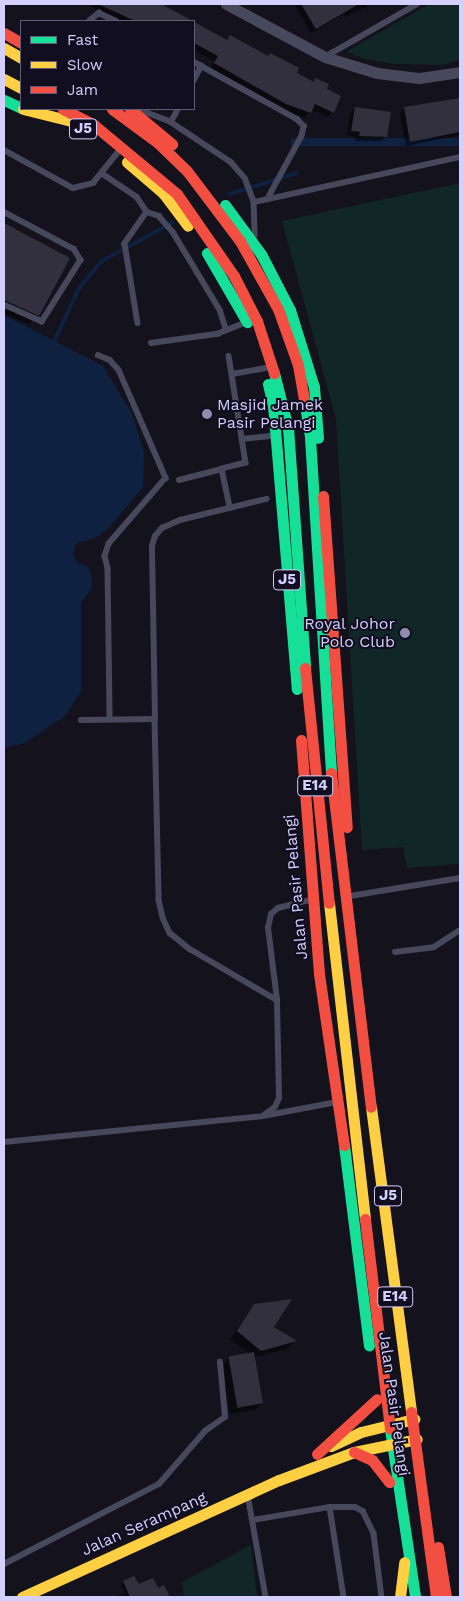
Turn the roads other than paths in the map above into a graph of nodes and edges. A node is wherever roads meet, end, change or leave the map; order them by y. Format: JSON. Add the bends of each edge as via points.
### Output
{"nodes":[{"id":1,"x":226,"y":4,"type":"edge"},
{"id":2,"x":417,"y":4,"type":"edge"},
{"id":3,"x":90,"y":20,"type":"edge"},
{"id":4,"x":114,"y":20,"type":"edge"},
{"id":5,"x":4,"y":33,"type":"edge"},
{"id":6,"x":20,"y":42,"type":"edge"},
{"id":7,"x":4,"y":48,"type":"edge"},
{"id":8,"x":325,"y":56,"type":"junction"},
{"id":9,"x":20,"y":57,"type":"edge"},
{"id":10,"x":195,"y":63,"type":"edge"},
{"id":11,"x":201,"y":66,"type":"junction"},
{"id":12,"x":460,"y":72,"type":"edge"},
{"id":13,"x":195,"y":78,"type":"edge"},
{"id":14,"x":4,"y":79,"type":"edge"},
{"id":15,"x":4,"y":87,"type":"edge"},
{"id":16,"x":20,"y":87,"type":"edge"},
{"id":17,"x":20,"y":95,"type":"edge"},
{"id":18,"x":4,"y":100,"type":"edge"},
{"id":19,"x":20,"y":108,"type":"edge"},
{"id":20,"x":26,"y":110,"type":"edge"},
{"id":21,"x":49,"y":110,"type":"edge"},
{"id":22,"x":64,"y":110,"type":"edge"},
{"id":23,"x":113,"y":110,"type":"edge"},
{"id":24,"x":131,"y":110,"type":"edge"},
{"id":25,"x":141,"y":110,"type":"edge"},
{"id":26,"x":177,"y":110,"type":"edge"},
{"id":27,"x":171,"y":122,"type":"junction"},
{"id":28,"x":94,"y":125,"type":"junction"},
{"id":29,"x":4,"y":150,"type":"edge"},
{"id":30,"x":116,"y":153,"type":"junction"},
{"id":31,"x":460,"y":157,"type":"edge"},
{"id":32,"x":103,"y":174,"type":"junction"},
{"id":33,"x":268,"y":199,"type":"junction"},
{"id":34,"x":254,"y":202,"type":"junction"},
{"id":35,"x":4,"y":212,"type":"edge"},
{"id":36,"x":147,"y":212,"type":"junction"},
{"id":37,"x":261,"y":254,"type":"junction"},
{"id":38,"x":4,"y":305,"type":"edge"},
{"id":39,"x":247,"y":322,"type":"junction"},
{"id":40,"x":138,"y":323,"type":"dead end"},
{"id":41,"x":226,"y":328,"type":"junction"},
{"id":42,"x":151,"y":343,"type":"dead end"},
{"id":43,"x":98,"y":355,"type":"dead end"},
{"id":44,"x":229,"y":356,"type":"dead end"},
{"id":45,"x":265,"y":368,"type":"junction"},
{"id":46,"x":232,"y":374,"type":"junction"},
{"id":47,"x":275,"y":435,"type":"junction"},
{"id":48,"x":242,"y":439,"type":"junction"},
{"id":49,"x":222,"y":469,"type":"junction"},
{"id":50,"x":180,"y":480,"type":"dead end"},
{"id":51,"x":266,"y":499,"type":"dead end"},
{"id":52,"x":230,"y":508,"type":"junction"},
{"id":53,"x":110,"y":718,"type":"junction"},
{"id":54,"x":156,"y":719,"type":"junction"},
{"id":55,"x":82,"y":720,"type":"dead end"},
{"id":56,"x":460,"y":878,"type":"edge"},
{"id":57,"x":354,"y":896,"type":"junction"},
{"id":58,"x":312,"y":900,"type":"junction"},
{"id":59,"x":460,"y":930,"type":"edge"},
{"id":60,"x":395,"y":952,"type":"dead end"},
{"id":61,"x":277,"y":1000,"type":"junction"},
{"id":62,"x":339,"y":1102,"type":"junction"},
{"id":63,"x":263,"y":1116,"type":"junction"},
{"id":64,"x":5,"y":1140,"type":"edge"},
{"id":65,"x":220,"y":1362,"type":"dead end"},
{"id":66,"x":377,"y":1399,"type":"junction"},
{"id":67,"x":414,"y":1419,"type":"junction"},
{"id":68,"x":380,"y":1426,"type":"junction"},
{"id":69,"x":417,"y":1439,"type":"junction"},
{"id":70,"x":384,"y":1445,"type":"junction"},
{"id":71,"x":354,"y":1452,"type":"junction"},
{"id":72,"x":317,"y":1454,"type":"junction"},
{"id":73,"x":279,"y":1480,"type":"junction"},
{"id":74,"x":388,"y":1482,"type":"junction"},
{"id":75,"x":248,"y":1495,"type":"junction"},
{"id":76,"x":330,"y":1508,"type":"junction"},
{"id":77,"x":253,"y":1520,"type":"junction"},
{"id":78,"x":407,"y":1545,"type":"junction"},
{"id":79,"x":4,"y":1564,"type":"edge"},
{"id":80,"x":22,"y":1597,"type":"edge"},
{"id":81,"x":266,"y":1597,"type":"edge"},
{"id":82,"x":344,"y":1597,"type":"edge"},
{"id":83,"x":382,"y":1597,"type":"edge"},
{"id":84,"x":400,"y":1597,"type":"edge"},
{"id":85,"x":407,"y":1597,"type":"edge"},
{"id":86,"x":416,"y":1597,"type":"edge"},
{"id":87,"x":436,"y":1597,"type":"edge"},
{"id":88,"x":446,"y":1597,"type":"edge"}],
"edges":[{"from":1,"to":8,"type":"street"},
{"from":2,"to":8,"type":"lane"},
{"from":3,"to":4,"type":"lane","via":[[99,13]]},
{"from":5,"to":6,"type":"main road"},
{"from":7,"to":9,"type":"main road"},
{"from":8,"to":12,"type":"street","via":[[396,76],[419,78]]},
{"from":10,"to":11,"type":"lane"},
{"from":11,"to":13,"type":"lane"},
{"from":11,"to":33,"type":"lane","via":[[297,119],[304,126],[302,136]]},
{"from":14,"to":16,"type":"main road"},
{"from":15,"to":17,"type":"main road"},
{"from":18,"to":19,"type":"main road"},
{"from":20,"to":28,"type":"main road"},
{"from":21,"to":30,"type":"main road","name":"Jalan Pasir Pelangi","number":"J5","via":[[78,125]]},
{"from":22,"to":28,"type":"main road","number":"E14"},
{"from":23,"to":87,"type":"main road","number":"E14","via":[[158,143],[218,208],[240,240],[278,309],[298,365],[310,438],[330,760],[377,1162]]},
{"from":24,"to":37,"type":"main road","name":"Jalan Pasir Pelangi","number":"J5","via":[[186,157]]},
{"from":25,"to":27,"type":"lane"},
{"from":26,"to":27,"type":"lane"},
{"from":27,"to":34,"type":"lane","via":[[231,162],[246,178]]},
{"from":28,"to":78,"type":"main road","number":"E14","via":[[159,176],[212,243],[257,321],[284,410],[298,555],[308,723],[383,1379]]},
{"from":29,"to":32,"type":"lane","via":[[73,188],[93,183]]},
{"from":30,"to":32,"type":"lane"},
{"from":30,"to":39,"type":"main road","name":"Jalan Pasir Pelangi","number":"J5","via":[[162,193],[180,214],[216,266]]},
{"from":31,"to":33,"type":"lane"},
{"from":32,"to":36,"type":"lane","via":[[137,198]]},
{"from":33,"to":34,"type":"lane"},
{"from":34,"to":37,"type":"lane","via":[[253,227]]},
{"from":35,"to":38,"type":"lane","via":[[74,249],[81,260],[42,322]]},
{"from":36,"to":40,"type":"lane","via":[[125,244]]},
{"from":36,"to":41,"type":"lane","via":[[159,216],[173,232],[220,310]]},
{"from":37,"to":57,"type":"main road","name":"Jalan Pasir Pelangi","number":"J5","via":[[290,310],[314,387]]},
{"from":39,"to":41,"type":"lane"},
{"from":39,"to":45,"type":"main road","name":"Jalan Pasir Pelangi","number":"J5"},
{"from":41,"to":42,"type":"lane","via":[[217,334]]},
{"from":43,"to":53,"type":"lane","via":[[110,360],[119,370],[166,478],[109,544],[106,556]]},
{"from":44,"to":46,"type":"lane"},
{"from":45,"to":46,"type":"lane"},
{"from":45,"to":47,"type":"main road","name":"Jalan Pasir Pelangi","number":"J5"},
{"from":46,"to":48,"type":"lane"},
{"from":47,"to":48,"type":"lane"},
{"from":47,"to":58,"type":"main road","name":"Jalan Pasir Pelangi","number":"J5"},
{"from":48,"to":49,"type":"lane","via":[[246,463]]},
{"from":49,"to":50,"type":"lane"},
{"from":49,"to":52,"type":"lane"},
{"from":51,"to":52,"type":"lane"},
{"from":52,"to":54,"type":"lane","via":[[169,523],[156,536],[152,546]]},
{"from":53,"to":54,"type":"lane"},
{"from":53,"to":55,"type":"lane"},
{"from":54,"to":61,"type":"lane","via":[[159,900],[163,918],[170,933],[190,949]]},
{"from":56,"to":57,"type":"lane"},
{"from":57,"to":58,"type":"lane"},
{"from":57,"to":67,"type":"main road","name":"Jalan Pasir Pelangi","number":"J5"},
{"from":58,"to":61,"type":"lane","via":[[278,908],[271,914],[268,928]]},
{"from":58,"to":62,"type":"main road","name":"Jalan Pasir Pelangi","number":"J5","via":[[319,974]]},
{"from":59,"to":60,"type":"lane","via":[[434,947]]},
{"from":61,"to":63,"type":"lane","via":[[279,1098],[275,1107]]},
{"from":62,"to":63,"type":"lane"},
{"from":62,"to":66,"type":"main road","name":"Jalan Pasir Pelangi","number":"J5"},
{"from":63,"to":64,"type":"lane"},
{"from":65,"to":79,"type":"lane","via":[[225,1417],[205,1431],[158,1484]]},
{"from":66,"to":68,"type":"main road","name":"Jalan Pasir Pelangi","number":"J5"},
{"from":66,"to":72,"type":"main road"},
{"from":67,"to":68,"type":"main road","name":"Jalan Serampang"},
{"from":67,"to":69,"type":"main road","name":"Jalan Pasir Pelangi","number":"J5"},
{"from":68,"to":70,"type":"main road","name":"Jalan Pasir Pelangi","number":"J5"},
{"from":68,"to":72,"type":"main road","name":"Jalan Serampang","via":[[344,1438]]},
{"from":69,"to":70,"type":"main road","name":"Jalan Serampang"},
{"from":69,"to":88,"type":"main road","name":"Jalan Pasir Pelangi","number":"J5"},
{"from":70,"to":71,"type":"main road","name":"Jalan Serampang"},
{"from":70,"to":74,"type":"main road","name":"Jalan Pasir Pelangi","number":"J5"},
{"from":71,"to":73,"type":"main road","name":"Jalan Serampang"},
{"from":71,"to":74,"type":"main road","via":[[372,1460]]},
{"from":72,"to":73,"type":"main road","name":"Jalan Serampang"},
{"from":73,"to":75,"type":"main road","name":"Jalan Serampang"},
{"from":74,"to":85,"type":"main road","name":"Jalan Pasir Pelangi","number":"J5"},
{"from":75,"to":77,"type":"lane"},
{"from":75,"to":80,"type":"main road","name":"Jalan Serampang"},
{"from":76,"to":77,"type":"lane"},
{"from":76,"to":82,"type":"lane"},
{"from":76,"to":83,"type":"lane","via":[[355,1508],[368,1518],[374,1534]]},
{"from":77,"to":81,"type":"lane"},
{"from":78,"to":84,"type":"main road"},
{"from":78,"to":86,"type":"main road","number":"E14"}]}
